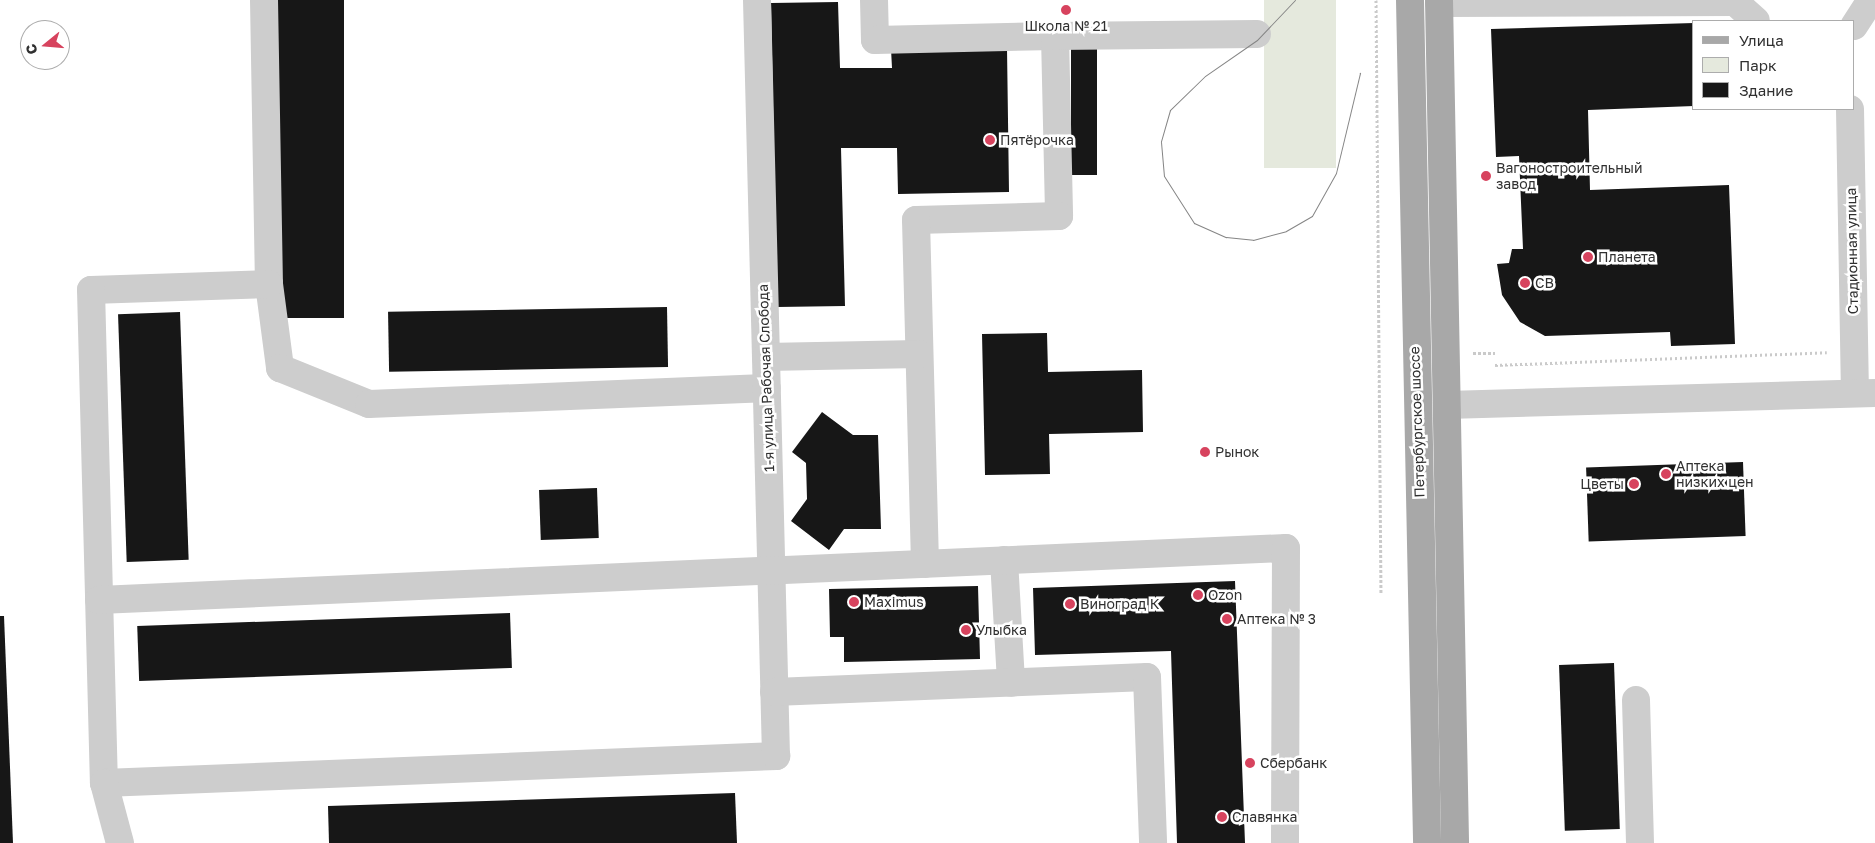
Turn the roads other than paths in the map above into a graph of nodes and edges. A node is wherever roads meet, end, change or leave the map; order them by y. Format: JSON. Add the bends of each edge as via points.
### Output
{"nodes":[{"id":1,"x":264,"y":0,"type":"edge"},
{"id":2,"x":757,"y":0,"type":"edge"},
{"id":3,"x":874,"y":0,"type":"edge"},
{"id":4,"x":1871,"y":0,"type":"edge"},
{"id":5,"x":1410,"y":2,"type":"edge"},
{"id":6,"x":1439,"y":2,"type":"edge"},
{"id":7,"x":1755,"y":20,"type":"edge"},
{"id":8,"x":1855,"y":24,"type":"edge"},
{"id":9,"x":1257,"y":34,"type":"dead end"},
{"id":10,"x":1055,"y":36,"type":"junction"},
{"id":11,"x":1850,"y":110,"type":"edge"},
{"id":12,"x":269,"y":284,"type":"junction"},
{"id":13,"x":919,"y":354,"type":"junction"},
{"id":14,"x":766,"y":357,"type":"junction"},
{"id":15,"x":767,"y":388,"type":"junction"},
{"id":16,"x":1865,"y":393,"type":"edge"},
{"id":17,"x":1447,"y":405,"type":"junction"},
{"id":18,"x":1418,"y":406,"type":"junction"},
{"id":19,"x":1004,"y":560,"type":"junction"},
{"id":20,"x":925,"y":564,"type":"junction"},
{"id":21,"x":771,"y":570,"type":"junction"},
{"id":22,"x":99,"y":600,"type":"junction"},
{"id":23,"x":1011,"y":683,"type":"junction"},
{"id":24,"x":774,"y":692,"type":"junction"},
{"id":25,"x":1636,"y":700,"type":"dead end"},
{"id":26,"x":104,"y":783,"type":"junction"},
{"id":27,"x":120,"y":843,"type":"edge"},
{"id":28,"x":1154,"y":843,"type":"edge"},
{"id":29,"x":1285,"y":843,"type":"edge"},
{"id":30,"x":1427,"y":843,"type":"edge"},
{"id":31,"x":1455,"y":843,"type":"edge"},
{"id":32,"x":1640,"y":843,"type":"edge"}],
"edges":[{"from":1,"to":12,"type":"street"},
{"from":2,"to":14,"type":"street","name":"1-я улица Рабочая Слобода"},
{"from":3,"to":10,"type":"street","via":[[875,40]]},
{"from":4,"to":8,"type":"street"},
{"from":5,"to":6,"type":"main road"},
{"from":5,"to":18,"type":"main road","name":"Петербургское шоссе"},
{"from":6,"to":7,"type":"street","via":[[1735,2]]},
{"from":6,"to":17,"type":"main road","name":"Петербургское шоссе"},
{"from":9,"to":10,"type":"street"},
{"from":10,"to":13,"type":"street","via":[[1059,216],[916,220]]},
{"from":11,"to":16,"type":"street","name":"Стадионная улица","via":[[1854,351]]},
{"from":12,"to":15,"type":"street","via":[[280,368],[369,404]]},
{"from":12,"to":22,"type":"street","via":[[91,290]]},
{"from":13,"to":14,"type":"street"},
{"from":13,"to":20,"type":"street"},
{"from":14,"to":15,"type":"street","name":"1-я улица Рабочая Слобода"},
{"from":15,"to":21,"type":"street","name":"1-я улица Рабочая Слобода"},
{"from":16,"to":17,"type":"street"},
{"from":17,"to":18,"type":"main road"},
{"from":17,"to":31,"type":"main road","name":"Петербургское шоссе"},
{"from":18,"to":30,"type":"main road","name":"Петербургское шоссе"},
{"from":19,"to":20,"type":"street"},
{"from":19,"to":23,"type":"street"},
{"from":19,"to":29,"type":"street","via":[[1286,548]]},
{"from":20,"to":21,"type":"street"},
{"from":21,"to":22,"type":"street"},
{"from":21,"to":24,"type":"street","name":"1-я улица Рабочая Слобода"},
{"from":22,"to":26,"type":"street"},
{"from":23,"to":24,"type":"street"},
{"from":23,"to":28,"type":"street","via":[[1147,677]]},
{"from":24,"to":26,"type":"street","name":"1-я улица Рабочая Слобода","via":[[776,756]]},
{"from":25,"to":32,"type":"street"},
{"from":26,"to":27,"type":"street"}]}
